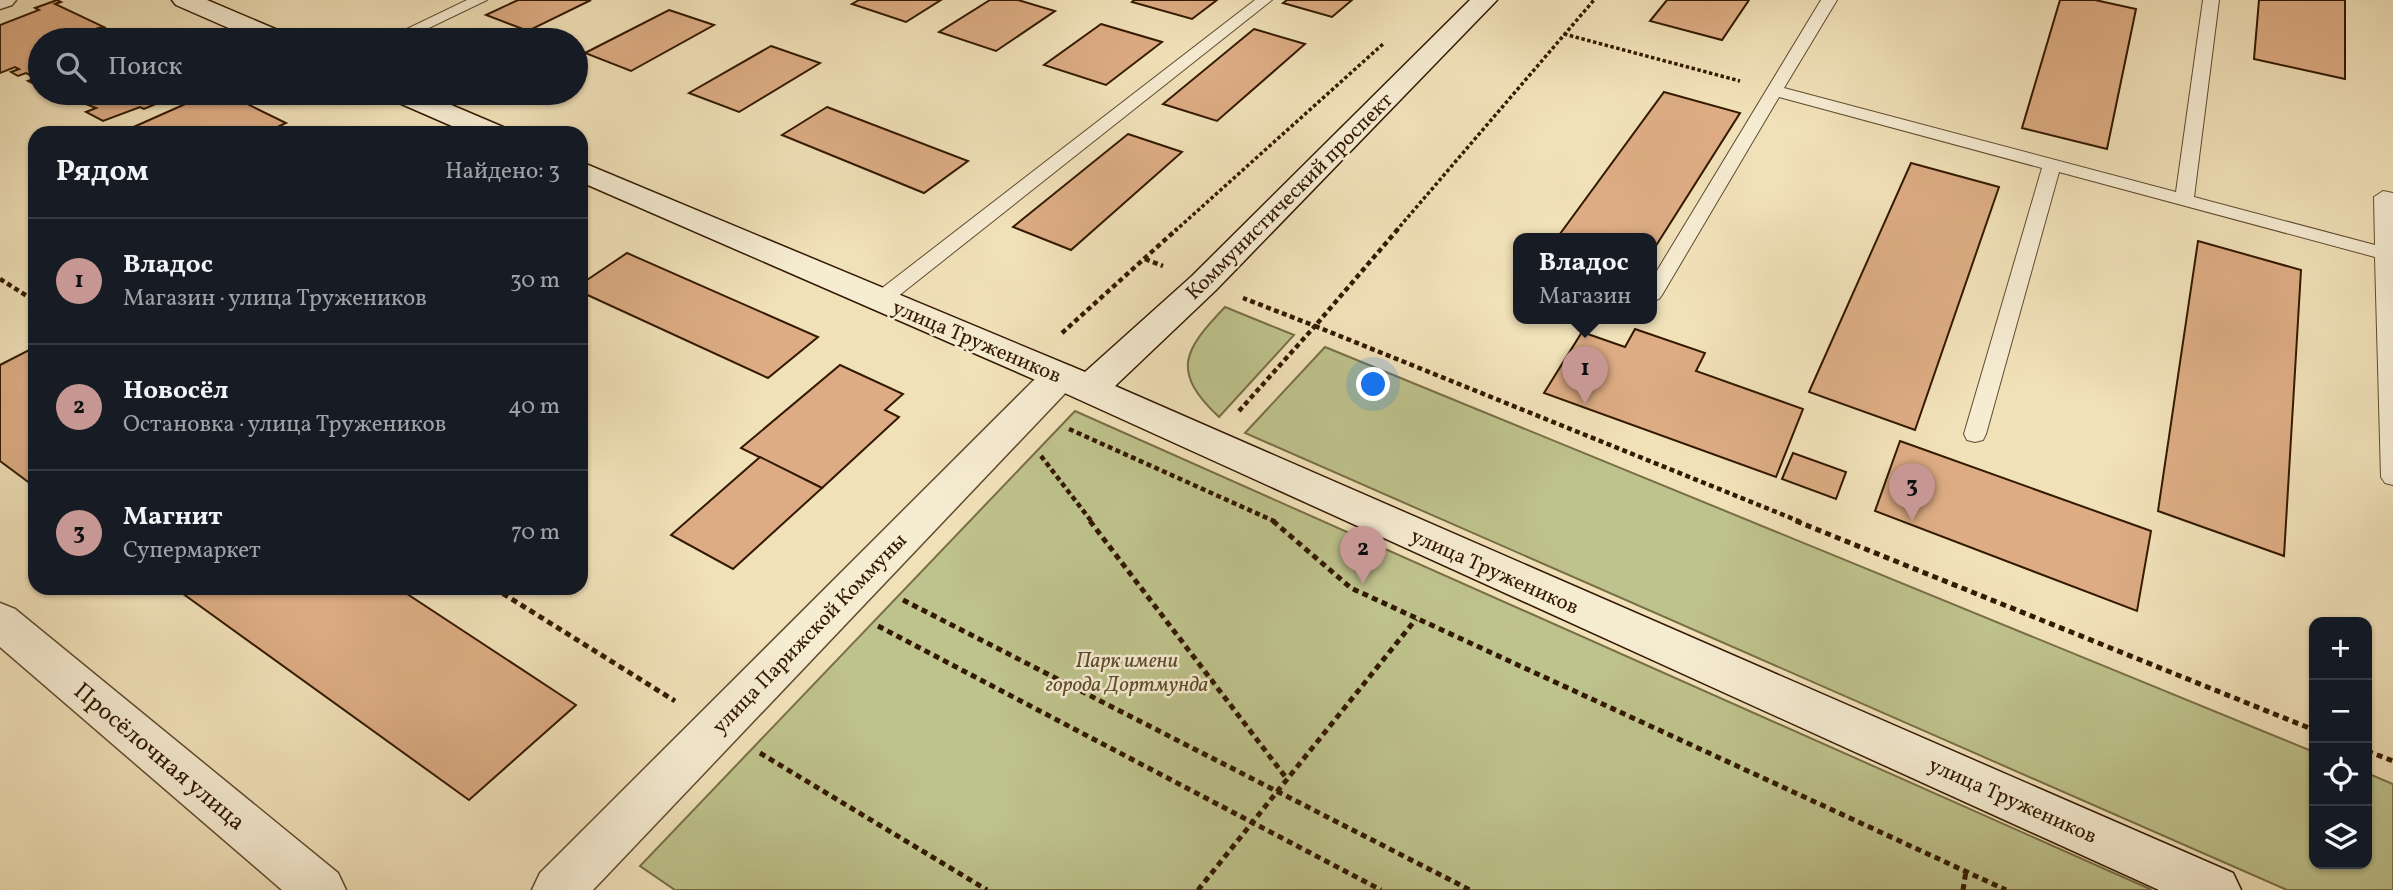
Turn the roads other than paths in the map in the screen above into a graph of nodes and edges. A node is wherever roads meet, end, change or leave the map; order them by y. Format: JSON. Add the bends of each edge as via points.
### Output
{"nodes":[{"id":1,"x":185,"y":0,"type":"edge"},
{"id":2,"x":479,"y":0,"type":"edge"},
{"id":3,"x":1264,"y":0,"type":"edge"},
{"id":4,"x":1484,"y":0,"type":"edge"},
{"id":5,"x":1829,"y":0,"type":"edge"},
{"id":6,"x":2211,"y":0,"type":"edge"},
{"id":7,"x":250,"y":28,"type":"edge"},
{"id":8,"x":418,"y":28,"type":"edge"},
{"id":9,"x":1775,"y":91,"type":"junction"},
{"id":10,"x":428,"y":105,"type":"edge"},
{"id":11,"x":478,"y":126,"type":"edge"},
{"id":12,"x":2052,"y":164,"type":"junction"},
{"id":13,"x":588,"y":174,"type":"edge"},
{"id":14,"x":2393,"y":199,"type":"edge"},
{"id":15,"x":2184,"y":200,"type":"junction"},
{"id":16,"x":2386,"y":254,"type":"junction"},
{"id":17,"x":1657,"y":285,"type":"edge"},
{"id":18,"x":880,"y":300,"type":"junction"},
{"id":19,"x":1059,"y":376,"type":"junction"},
{"id":20,"x":2391,"y":387,"type":"edge"},
{"id":21,"x":1976,"y":433,"type":"dead end"},
{"id":22,"x":2393,"y":477,"type":"edge"},
{"id":23,"x":0,"y":621,"type":"edge"},
{"id":24,"x":320,"y":890,"type":"edge"},
{"id":25,"x":558,"y":890,"type":"edge"},
{"id":26,"x":2215,"y":890,"type":"edge"}],
"edges":[{"from":1,"to":7,"type":"street"},
{"from":2,"to":8,"type":"lane"},
{"from":3,"to":18,"type":"lane"},
{"from":4,"to":19,"type":"street","name":"Коммунистический проспект","via":[[1204,283]]},
{"from":5,"to":9,"type":"lane"},
{"from":6,"to":15,"type":"lane"},
{"from":9,"to":12,"type":"lane"},
{"from":9,"to":17,"type":"lane"},
{"from":10,"to":11,"type":"street"},
{"from":12,"to":15,"type":"lane"},
{"from":12,"to":21,"type":"lane"},
{"from":13,"to":18,"type":"street","name":"улица Тружеников"},
{"from":14,"to":16,"type":"lane","via":[[2383,197]]},
{"from":15,"to":16,"type":"lane"},
{"from":16,"to":20,"type":"lane"},
{"from":18,"to":19,"type":"street","name":"улица Тружеников"},
{"from":19,"to":25,"type":"street","name":"улица Парижской Коммуны","via":[[1026,423],[850,592]]},
{"from":19,"to":26,"type":"street","name":"улица Тружеников"},
{"from":20,"to":22,"type":"lane"},
{"from":23,"to":24,"type":"street","name":"Просёлочная улица"}]}
